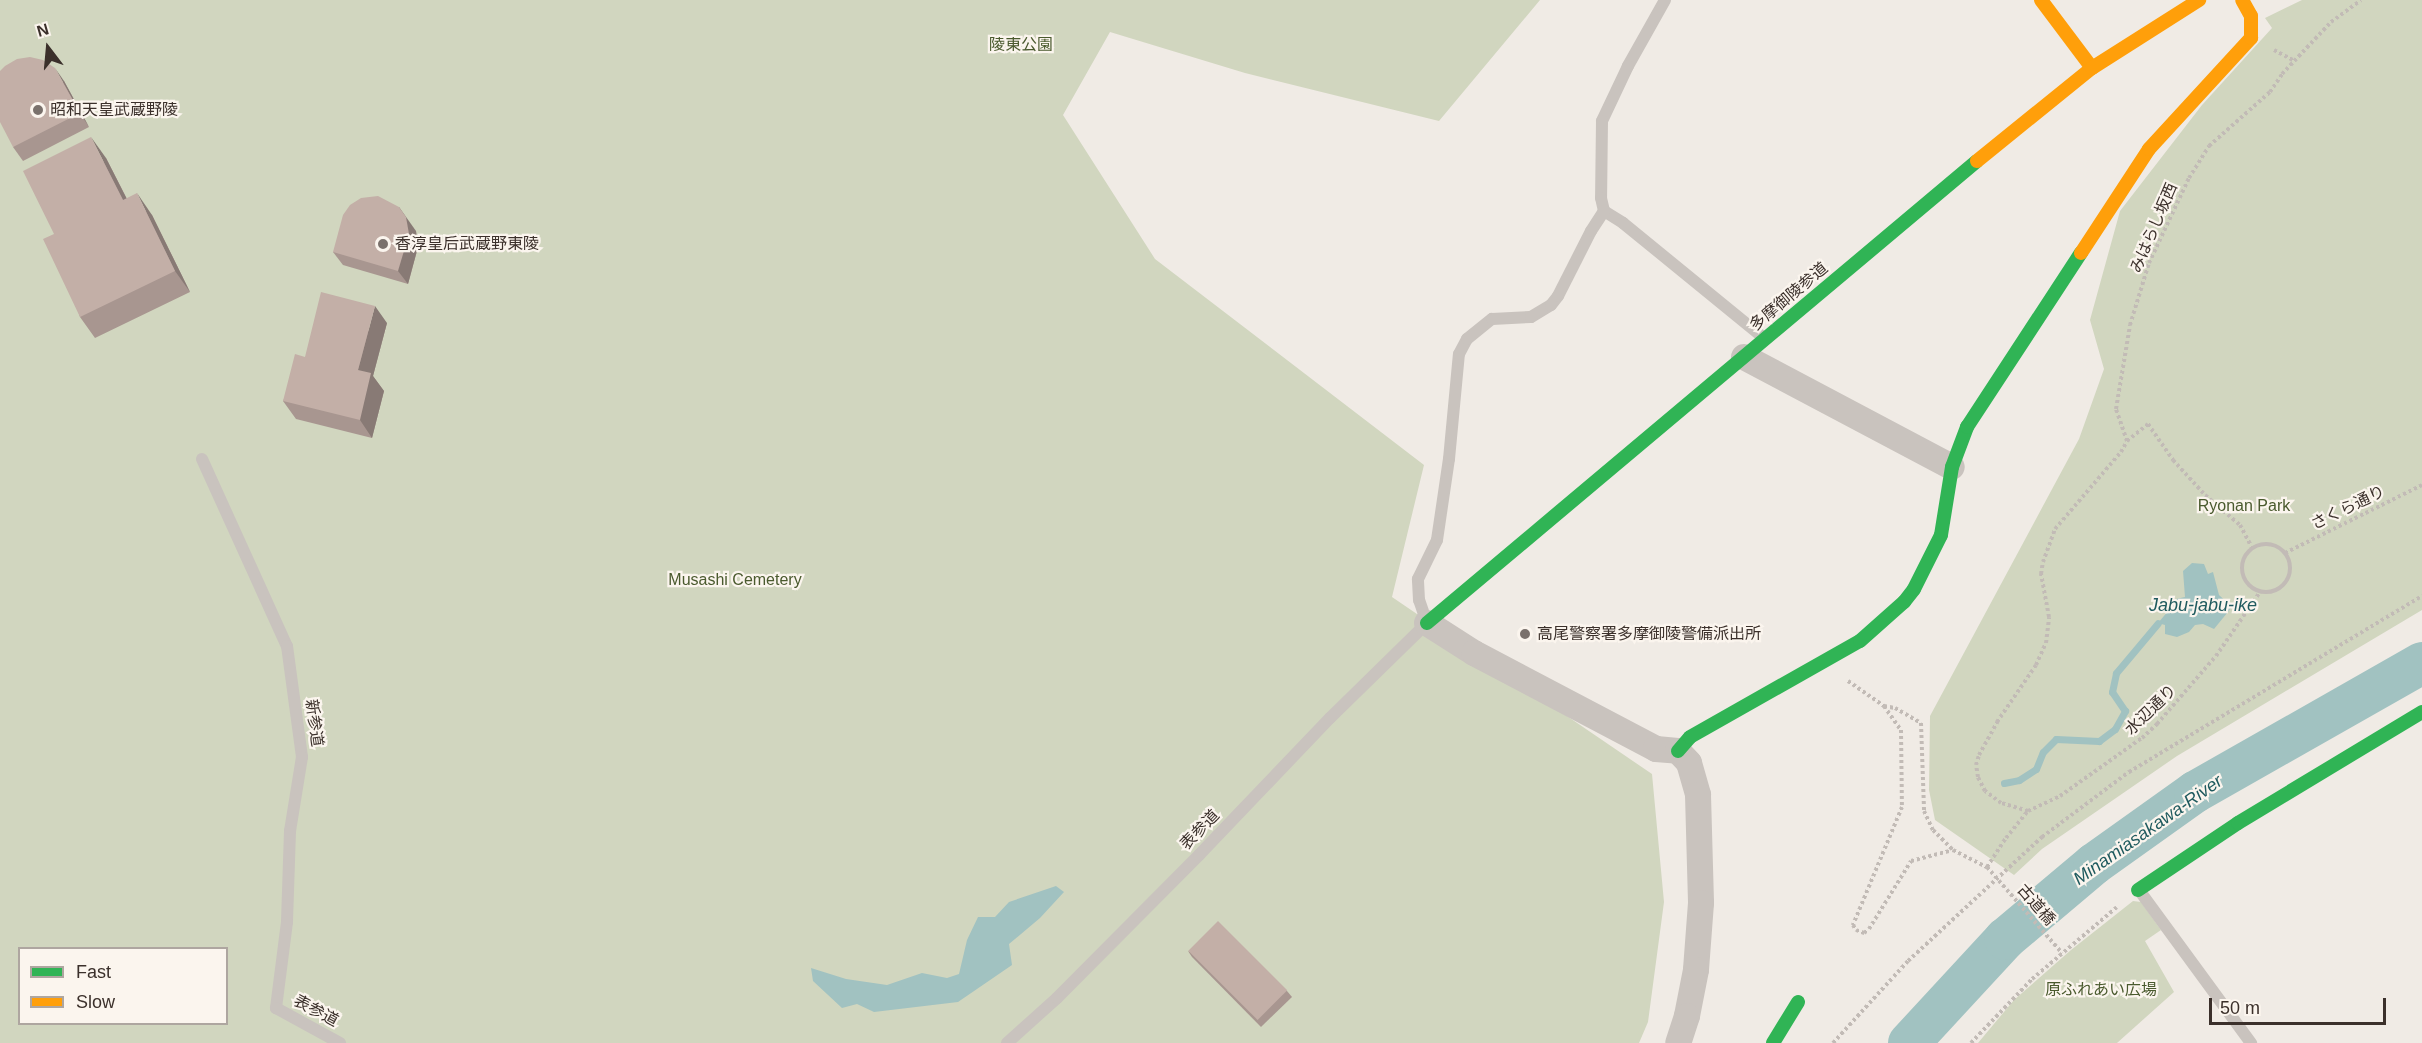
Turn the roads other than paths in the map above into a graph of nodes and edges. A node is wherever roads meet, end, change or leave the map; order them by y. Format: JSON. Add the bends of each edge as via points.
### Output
{"nodes":[{"id":1,"x":1665,"y":0,"type":"edge"},
{"id":2,"x":2041,"y":0,"type":"edge"},
{"id":3,"x":2199,"y":0,"type":"edge"},
{"id":4,"x":2242,"y":0,"type":"edge"},
{"id":5,"x":2092,"y":68,"type":"junction"},
{"id":6,"x":1604,"y":211,"type":"junction"},
{"id":7,"x":1765,"y":339,"type":"junction"},
{"id":8,"x":1744,"y":357,"type":"junction"},
{"id":9,"x":202,"y":459,"type":"dead end"},
{"id":10,"x":1952,"y":467,"type":"junction"},
{"id":11,"x":1420,"y":630,"type":"junction"},
{"id":12,"x":2422,"y":712,"type":"edge"},
{"id":13,"x":1678,"y":751,"type":"junction"},
{"id":14,"x":2138,"y":890,"type":"joint"},
{"id":15,"x":1798,"y":1002,"type":"dead end"},
{"id":16,"x":276,"y":1008,"type":"joint"},
{"id":17,"x":340,"y":1043,"type":"edge"},
{"id":18,"x":1007,"y":1043,"type":"edge"},
{"id":19,"x":1678,"y":1043,"type":"edge"},
{"id":20,"x":1773,"y":1043,"type":"edge"},
{"id":21,"x":2251,"y":1043,"type":"edge"}],
"edges":[{"from":1,"to":6,"type":"lane","via":[[1602,122],[1600,198]]},
{"from":2,"to":5,"type":"street"},
{"from":3,"to":5,"type":"street","name":"多摩御陵参道"},
{"from":4,"to":10,"type":"street","via":[[2251,16],[2251,38],[2149,149],[1967,427]]},
{"from":5,"to":7,"type":"street","name":"多摩御陵参道"},
{"from":6,"to":7,"type":"lane"},
{"from":6,"to":11,"type":"lane","via":[[1551,304],[1531,317],[1492,319],[1467,339],[1459,354],[1437,540],[1418,579]]},
{"from":7,"to":8,"type":"street","name":"多摩御陵参道"},
{"from":8,"to":10,"type":"street"},
{"from":8,"to":11,"type":"street","name":"多摩御陵参道"},
{"from":9,"to":16,"type":"lane","name":"新参道","via":[[287,646],[302,757],[290,831],[287,922]]},
{"from":10,"to":13,"type":"street","via":[[1941,535],[1904,602],[1875,628],[1690,737]]},
{"from":11,"to":13,"type":"street","via":[[1474,653],[1656,749]]},
{"from":11,"to":18,"type":"lane","name":"表参道","via":[[1057,998]]},
{"from":12,"to":14,"type":"street"},
{"from":13,"to":19,"type":"street","via":[[1695,778],[1701,868],[1696,970]]},
{"from":14,"to":21,"type":"lane"},
{"from":15,"to":20,"type":"street"},
{"from":16,"to":17,"type":"lane","name":"表参道"}]}
